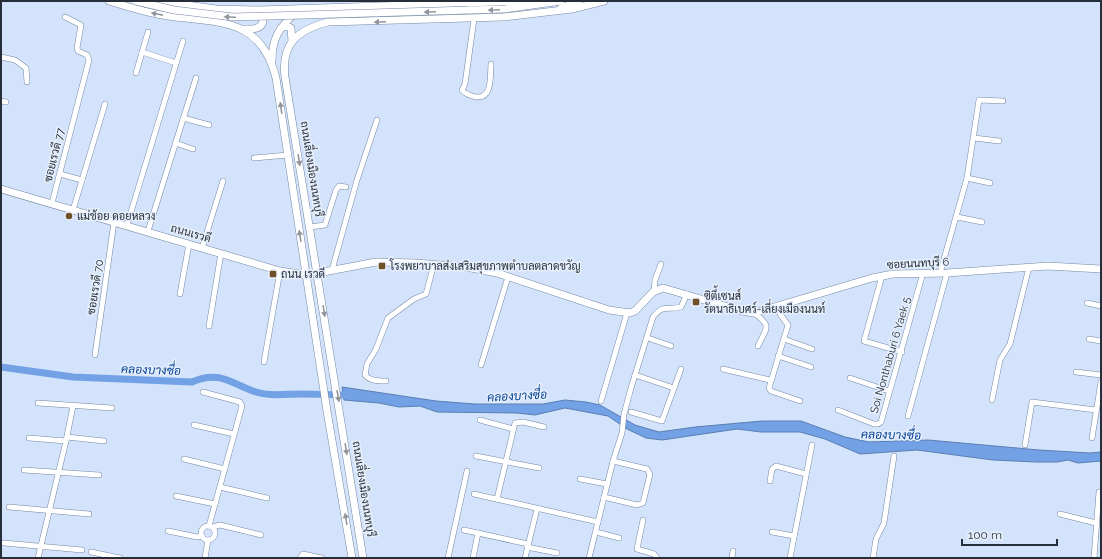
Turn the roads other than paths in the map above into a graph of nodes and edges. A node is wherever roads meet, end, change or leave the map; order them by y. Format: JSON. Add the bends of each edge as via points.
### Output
{"nodes":[{"id":1,"x":109,"y":1,"type":"edge"},
{"id":2,"x":136,"y":1,"type":"edge"},
{"id":3,"x":158,"y":1,"type":"edge"},
{"id":4,"x":309,"y":1,"type":"edge"},
{"id":5,"x":528,"y":1,"type":"edge"},
{"id":6,"x":560,"y":1,"type":"edge"},
{"id":7,"x":579,"y":1,"type":"edge"},
{"id":8,"x":604,"y":1,"type":"edge"},
{"id":9,"x":201,"y":4,"type":"edge"},
{"id":10,"x":248,"y":10,"type":"junction"},
{"id":11,"x":298,"y":10,"type":"junction"},
{"id":12,"x":307,"y":10,"type":"junction"},
{"id":13,"x":546,"y":13,"type":"junction"},
{"id":14,"x":65,"y":17,"type":"dead end"},
{"id":15,"x":474,"y":19,"type":"junction"},
{"id":16,"x":281,"y":28,"type":"junction"},
{"id":17,"x":244,"y":29,"type":"junction"},
{"id":18,"x":148,"y":32,"type":"dead end"},
{"id":19,"x":183,"y":41,"type":"dead end"},
{"id":20,"x":292,"y":41,"type":"junction"},
{"id":21,"x":142,"y":52,"type":"junction"},
{"id":22,"x":1,"y":57,"type":"edge"},
{"id":23,"x":176,"y":63,"type":"junction"},
{"id":24,"x":272,"y":63,"type":"junction"},
{"id":25,"x":491,"y":64,"type":"dead end"},
{"id":26,"x":136,"y":73,"type":"dead end"},
{"id":27,"x":196,"y":78,"type":"dead end"},
{"id":28,"x":27,"y":82,"type":"dead end"},
{"id":29,"x":1003,"y":101,"type":"dead end"},
{"id":30,"x":105,"y":104,"type":"dead end"},
{"id":31,"x":184,"y":118,"type":"junction"},
{"id":32,"x":377,"y":120,"type":"dead end"},
{"id":33,"x":209,"y":125,"type":"dead end"},
{"id":34,"x":974,"y":138,"type":"junction"},
{"id":35,"x":1000,"y":141,"type":"dead end"},
{"id":36,"x":176,"y":144,"type":"junction"},
{"id":37,"x":193,"y":149,"type":"dead end"},
{"id":38,"x":288,"y":155,"type":"junction"},
{"id":39,"x":254,"y":158,"type":"dead end"},
{"id":40,"x":60,"y":174,"type":"junction"},
{"id":41,"x":968,"y":178,"type":"junction"},
{"id":42,"x":82,"y":180,"type":"junction"},
{"id":43,"x":223,"y":181,"type":"dead end"},
{"id":44,"x":990,"y":183,"type":"dead end"},
{"id":45,"x":346,"y":187,"type":"dead end"},
{"id":46,"x":1,"y":189,"type":"edge"},
{"id":47,"x":52,"y":203,"type":"junction"},
{"id":48,"x":73,"y":210,"type":"junction"},
{"id":49,"x":957,"y":217,"type":"junction"},
{"id":50,"x":114,"y":222,"type":"junction"},
{"id":51,"x":982,"y":222,"type":"dead end"},
{"id":52,"x":127,"y":225,"type":"junction"},
{"id":53,"x":310,"y":227,"type":"junction"},
{"id":54,"x":148,"y":231,"type":"junction"},
{"id":55,"x":189,"y":244,"type":"junction"},
{"id":56,"x":202,"y":248,"type":"junction"},
{"id":57,"x":221,"y":253,"type":"junction"},
{"id":58,"x":434,"y":264,"type":"junction"},
{"id":59,"x":661,"y":264,"type":"dead end"},
{"id":60,"x":1029,"y":267,"type":"junction"},
{"id":61,"x":1101,"y":269,"type":"edge"},
{"id":62,"x":332,"y":270,"type":"junction"},
{"id":63,"x":280,"y":271,"type":"junction"},
{"id":64,"x":318,"y":273,"type":"junction"},
{"id":65,"x":923,"y":273,"type":"junction"},
{"id":66,"x":944,"y":273,"type":"junction"},
{"id":67,"x":306,"y":275,"type":"junction"},
{"id":68,"x":882,"y":276,"type":"junction"},
{"id":69,"x":508,"y":277,"type":"junction"},
{"id":70,"x":654,"y":291,"type":"junction"},
{"id":71,"x":180,"y":294,"type":"dead end"},
{"id":72,"x":687,"y":294,"type":"junction"},
{"id":73,"x":1087,"y":304,"type":"dead end"},
{"id":74,"x":1101,"y":306,"type":"edge"},
{"id":75,"x":779,"y":307,"type":"junction"},
{"id":76,"x":628,"y":313,"type":"junction"},
{"id":77,"x":754,"y":313,"type":"junction"},
{"id":78,"x":209,"y":326,"type":"dead end"},
{"id":79,"x":648,"y":338,"type":"junction"},
{"id":80,"x":784,"y":339,"type":"junction"},
{"id":81,"x":1088,"y":339,"type":"dead end"},
{"id":82,"x":1101,"y":341,"type":"edge"},
{"id":83,"x":671,"y":346,"type":"dead end"},
{"id":84,"x":758,"y":346,"type":"dead end"},
{"id":85,"x":812,"y":349,"type":"dead end"},
{"id":86,"x":902,"y":352,"type":"junction"},
{"id":87,"x":95,"y":355,"type":"dead end"},
{"id":88,"x":778,"y":356,"type":"junction"},
{"id":89,"x":264,"y":362,"type":"dead end"},
{"id":90,"x":481,"y":365,"type":"dead end"},
{"id":91,"x":811,"y":367,"type":"dead end"},
{"id":92,"x":681,"y":369,"type":"dead end"},
{"id":93,"x":723,"y":369,"type":"dead end"},
{"id":94,"x":1076,"y":372,"type":"dead end"},
{"id":95,"x":635,"y":375,"type":"junction"},
{"id":96,"x":1101,"y":375,"type":"edge"},
{"id":97,"x":850,"y":378,"type":"dead end"},
{"id":98,"x":770,"y":380,"type":"junction"},
{"id":99,"x":386,"y":381,"type":"dead end"},
{"id":100,"x":1101,"y":382,"type":"edge"},
{"id":101,"x":674,"y":388,"type":"junction"},
{"id":102,"x":202,"y":392,"type":"dead end"},
{"id":103,"x":889,"y":392,"type":"junction"},
{"id":104,"x":992,"y":400,"type":"dead end"},
{"id":105,"x":601,"y":401,"type":"dead end"},
{"id":106,"x":800,"y":401,"type":"dead end"},
{"id":107,"x":38,"y":403,"type":"dead end"},
{"id":108,"x":73,"y":406,"type":"junction"},
{"id":109,"x":112,"y":408,"type":"dead end"},
{"id":110,"x":838,"y":410,"type":"dead end"},
{"id":111,"x":1096,"y":410,"type":"junction"},
{"id":112,"x":631,"y":412,"type":"dead end"},
{"id":113,"x":908,"y":416,"type":"dead end"},
{"id":114,"x":480,"y":420,"type":"dead end"},
{"id":115,"x":194,"y":425,"type":"dead end"},
{"id":116,"x":544,"y":427,"type":"dead end"},
{"id":117,"x":513,"y":428,"type":"junction"},
{"id":118,"x":234,"y":434,"type":"junction"},
{"id":119,"x":29,"y":438,"type":"dead end"},
{"id":120,"x":1092,"y":438,"type":"dead end"},
{"id":121,"x":66,"y":439,"type":"junction"},
{"id":122,"x":104,"y":441,"type":"dead end"},
{"id":123,"x":812,"y":444,"type":"dead end"},
{"id":124,"x":1025,"y":445,"type":"dead end"},
{"id":125,"x":476,"y":456,"type":"dead end"},
{"id":126,"x":894,"y":456,"type":"dead end"},
{"id":127,"x":184,"y":459,"type":"dead end"},
{"id":128,"x":506,"y":461,"type":"junction"},
{"id":129,"x":613,"y":461,"type":"junction"},
{"id":130,"x":540,"y":468,"type":"dead end"},
{"id":131,"x":225,"y":469,"type":"junction"},
{"id":132,"x":24,"y":470,"type":"dead end"},
{"id":133,"x":467,"y":471,"type":"dead end"},
{"id":134,"x":59,"y":473,"type":"junction"},
{"id":135,"x":806,"y":474,"type":"junction"},
{"id":136,"x":99,"y":475,"type":"dead end"},
{"id":137,"x":580,"y":479,"type":"dead end"},
{"id":138,"x":770,"y":481,"type":"dead end"},
{"id":139,"x":607,"y":484,"type":"junction"},
{"id":140,"x":220,"y":487,"type":"junction"},
{"id":141,"x":1099,"y":492,"type":"dead end"},
{"id":142,"x":474,"y":494,"type":"dead end"},
{"id":143,"x":176,"y":496,"type":"dead end"},
{"id":144,"x":604,"y":497,"type":"junction"},
{"id":145,"x":268,"y":498,"type":"dead end"},
{"id":146,"x":497,"y":499,"type":"junction"},
{"id":147,"x":215,"y":504,"type":"junction"},
{"id":148,"x":8,"y":507,"type":"dead end"},
{"id":149,"x":537,"y":509,"type":"junction"},
{"id":150,"x":50,"y":511,"type":"junction"},
{"id":151,"x":89,"y":514,"type":"dead end"},
{"id":152,"x":1060,"y":514,"type":"dead end"},
{"id":153,"x":643,"y":520,"type":"dead end"},
{"id":154,"x":598,"y":522,"type":"junction"},
{"id":155,"x":1096,"y":523,"type":"junction"},
{"id":156,"x":211,"y":526,"type":"junction"},
{"id":157,"x":464,"y":530,"type":"dead end"},
{"id":158,"x":168,"y":531,"type":"dead end"},
{"id":159,"x":596,"y":532,"type":"junction"},
{"id":160,"x":772,"y":532,"type":"dead end"},
{"id":161,"x":478,"y":533,"type":"junction"},
{"id":162,"x":261,"y":535,"type":"dead end"},
{"id":163,"x":202,"y":536,"type":"junction"},
{"id":164,"x":794,"y":536,"type":"junction"},
{"id":165,"x":619,"y":538,"type":"dead end"},
{"id":166,"x":208,"y":540,"type":"junction"},
{"id":167,"x":4,"y":543,"type":"dead end"},
{"id":168,"x":528,"y":545,"type":"junction"},
{"id":169,"x":41,"y":546,"type":"junction"},
{"id":170,"x":82,"y":550,"type":"dead end"},
{"id":171,"x":733,"y":551,"type":"dead end"},
{"id":172,"x":90,"y":552,"type":"dead end"},
{"id":173,"x":557,"y":553,"type":"dead end"},
{"id":174,"x":38,"y":558,"type":"edge"},
{"id":175,"x":120,"y":558,"type":"edge"},
{"id":176,"x":206,"y":558,"type":"edge"},
{"id":177,"x":300,"y":558,"type":"edge"},
{"id":178,"x":322,"y":558,"type":"edge"},
{"id":179,"x":352,"y":558,"type":"edge"},
{"id":180,"x":363,"y":558,"type":"edge"},
{"id":181,"x":448,"y":558,"type":"edge"},
{"id":182,"x":473,"y":558,"type":"edge"},
{"id":183,"x":525,"y":558,"type":"edge"},
{"id":184,"x":589,"y":558,"type":"edge"},
{"id":185,"x":657,"y":558,"type":"edge"},
{"id":186,"x":732,"y":558,"type":"edge"},
{"id":187,"x":790,"y":558,"type":"edge"},
{"id":188,"x":873,"y":558,"type":"edge"},
{"id":189,"x":1094,"y":558,"type":"edge"}],
"edges":[{"from":17,"to":1,"type":"main road","name":"ถนนเลี่ยงเมืองนนทบุรี","one_way":true,"via":[[141,11]]},
{"from":6,"to":2,"type":"main road","one_way":true,"bridge":true,"via":[[505,9],[233,17],[174,10]]},
{"from":3,"to":9,"type":"main road"},
{"from":4,"to":12,"type":"street"},
{"from":5,"to":12,"type":"main road"},
{"from":7,"to":13,"type":"main road"},
{"from":8,"to":13,"type":"main road"},
{"from":9,"to":10,"type":"main road"},
{"from":10,"to":11,"type":"main road"},
{"from":10,"to":17,"type":"main road","via":[[262,18],[263,22],[257,29]]},
{"from":11,"to":12,"type":"main road"},
{"from":11,"to":16,"type":"main road","name":"ถนนเลี่ยงเมืองนนทบุรี"},
{"from":13,"to":15,"type":"main road"},
{"from":14,"to":40,"type":"street","name":"ซอยเรวดี 77","via":[[81,25],[77,48],[89,58]]},
{"from":15,"to":20,"type":"main road","one_way":true,"via":[[328,22],[305,30]]},
{"from":15,"to":25,"type":"street","via":[[462,90],[464,93],[478,97],[485,95],[490,89]]},
{"from":16,"to":20,"type":"main road","via":[[291,28]]},
{"from":16,"to":24,"type":"main road","name":"ถนนเลี่ยงเมืองนนทบุรี","via":[[272,45]]},
{"from":17,"to":24,"type":"main road","name":"ถนนเลี่ยงเมืองนนทบุรี","via":[[260,43]]},
{"from":18,"to":21,"type":"street"},
{"from":19,"to":23,"type":"street"},
{"from":20,"to":53,"type":"main road","name":"ถนนเลี่ยงเมืองนนทบุรี","one_way":true,"via":[[284,66]]},
{"from":21,"to":23,"type":"street"},
{"from":21,"to":26,"type":"street"},
{"from":22,"to":28,"type":"street","via":[[15,60],[26,68]]},
{"from":23,"to":52,"type":"street"},
{"from":38,"to":24,"type":"main road","name":"ถนนเลี่ยงเมืองนนทบุรี","one_way":true},
{"from":27,"to":31,"type":"street"},
{"from":29,"to":34,"type":"street","via":[[979,100]]},
{"from":30,"to":42,"type":"street"},
{"from":31,"to":33,"type":"street"},
{"from":31,"to":36,"type":"street"},
{"from":32,"to":62,"type":"street"},
{"from":34,"to":35,"type":"street"},
{"from":34,"to":41,"type":"street"},
{"from":36,"to":37,"type":"street"},
{"from":36,"to":54,"type":"street"},
{"from":38,"to":39,"type":"street"},
{"from":67,"to":38,"type":"main road","name":"ถนนเลี่ยงเมืองนนทบุรี","one_way":true},
{"from":40,"to":42,"type":"street"},
{"from":40,"to":47,"type":"street","name":"ซอยเรวดี 77"},
{"from":41,"to":44,"type":"street"},
{"from":41,"to":49,"type":"street"},
{"from":42,"to":48,"type":"street"},
{"from":43,"to":56,"type":"street"},
{"from":45,"to":53,"type":"street","via":[[339,186],[336,190],[325,225]]},
{"from":46,"to":47,"type":"main road","name":"ถนนเรวดี"},
{"from":47,"to":48,"type":"main road","name":"ถนนเรวดี"},
{"from":48,"to":50,"type":"main road","name":"ถนนเรวดี"},
{"from":49,"to":51,"type":"street"},
{"from":49,"to":66,"type":"street"},
{"from":50,"to":52,"type":"main road","name":"ถนนเรวดี"},
{"from":50,"to":87,"type":"street","name":"ซอยเรวดี 70"},
{"from":52,"to":54,"type":"main road","name":"ถนนเรวดี"},
{"from":53,"to":64,"type":"main road","name":"ถนนเลี่ยงเมืองนนทบุรี"},
{"from":54,"to":55,"type":"main road","name":"ถนนเรวดี"},
{"from":55,"to":56,"type":"main road","name":"ถนนเรวดี"},
{"from":55,"to":71,"type":"street"},
{"from":56,"to":57,"type":"main road","name":"ถนนเรวดี"},
{"from":57,"to":63,"type":"main road","name":"ถนนเรวดี"},
{"from":57,"to":78,"type":"street"},
{"from":58,"to":62,"type":"main road","via":[[376,262]]},
{"from":58,"to":69,"type":"main road","via":[[475,268]]},
{"from":58,"to":99,"type":"street","via":[[426,294],[414,299],[388,318],[367,364],[367,378]]},
{"from":59,"to":70,"type":"street"},
{"from":60,"to":61,"type":"main road","name":"ซอยนนทบุรี 6"},
{"from":60,"to":66,"type":"main road","name":"ซอยนนทบุรี 6"},
{"from":60,"to":104,"type":"street","via":[[1010,344],[1000,360]]},
{"from":62,"to":64,"type":"main road"},
{"from":63,"to":67,"type":"main road","name":"ถนนเรวดี"},
{"from":63,"to":89,"type":"street"},
{"from":64,"to":180,"type":"main road","name":"ถนนเลี่ยงเมืองนนทบุรี","one_way":true},
{"from":65,"to":66,"type":"main road","name":"ซอยนนทบุรี 6"},
{"from":65,"to":68,"type":"main road","name":"ซอยนนทบุรี 6"},
{"from":65,"to":86,"type":"street","name":"Soi Nonthaburi 6 Yaek 5"},
{"from":66,"to":113,"type":"street"},
{"from":179,"to":67,"type":"main road","name":"ถนนเลี่ยงเมืองนนทบุรี","one_way":true},
{"from":68,"to":75,"type":"main road","name":"ซอยนนทบุรี 6"},
{"from":68,"to":86,"type":"street","via":[[864,341]]},
{"from":69,"to":76,"type":"main road","via":[[609,310]]},
{"from":69,"to":90,"type":"street"},
{"from":70,"to":72,"type":"main road","name":"ซอยนนทบุรี 6","via":[[663,288]]},
{"from":70,"to":76,"type":"main road","via":[[635,311]]},
{"from":72,"to":77,"type":"main road","name":"ซอยนนทบุรี 6"},
{"from":72,"to":79,"type":"street","via":[[681,307],[671,307],[657,312],[653,317]]},
{"from":73,"to":74,"type":"street"},
{"from":75,"to":77,"type":"main road","name":"ซอยนนทบุรี 6"},
{"from":75,"to":80,"type":"street","via":[[780,314],[788,323]]},
{"from":76,"to":105,"type":"street"},
{"from":77,"to":84,"type":"street","via":[[766,323]]},
{"from":79,"to":83,"type":"street"},
{"from":79,"to":95,"type":"street"},
{"from":80,"to":85,"type":"street"},
{"from":80,"to":88,"type":"street"},
{"from":81,"to":82,"type":"street"},
{"from":86,"to":103,"type":"street","name":"Soi Nonthaburi 6 Yaek 5"},
{"from":88,"to":91,"type":"street"},
{"from":88,"to":98,"type":"street"},
{"from":92,"to":101,"type":"street"},
{"from":93,"to":98,"type":"street"},
{"from":94,"to":96,"type":"street"},
{"from":95,"to":101,"type":"street"},
{"from":95,"to":129,"type":"street"},
{"from":97,"to":103,"type":"street"},
{"from":98,"to":106,"type":"street","via":[[770,391]]},
{"from":100,"to":111,"type":"street"},
{"from":101,"to":112,"type":"street","via":[[662,421]]},
{"from":102,"to":118,"type":"street","via":[[240,402],[242,406]]},
{"from":103,"to":110,"type":"street","name":"Soi Nonthaburi 6 Yaek 5","via":[[881,422],[878,424]]},
{"from":107,"to":108,"type":"street"},
{"from":108,"to":109,"type":"street"},
{"from":108,"to":121,"type":"street"},
{"from":111,"to":120,"type":"street"},
{"from":111,"to":124,"type":"street","via":[[1032,402]]},
{"from":114,"to":117,"type":"street"},
{"from":115,"to":118,"type":"street"},
{"from":116,"to":117,"type":"street","via":[[518,422]]},
{"from":117,"to":128,"type":"street"},
{"from":118,"to":131,"type":"street"},
{"from":119,"to":121,"type":"street"},
{"from":121,"to":122,"type":"street"},
{"from":121,"to":134,"type":"street"},
{"from":123,"to":135,"type":"street"},
{"from":125,"to":128,"type":"street"},
{"from":126,"to":188,"type":"street","via":[[884,523],[876,539]]},
{"from":127,"to":131,"type":"street"},
{"from":128,"to":130,"type":"street"},
{"from":128,"to":146,"type":"street"},
{"from":129,"to":139,"type":"street"},
{"from":129,"to":144,"type":"street","via":[[647,469],[650,474],[643,503],[637,505]]},
{"from":131,"to":140,"type":"street"},
{"from":132,"to":134,"type":"street"},
{"from":133,"to":181,"type":"street"},
{"from":134,"to":136,"type":"street"},
{"from":134,"to":150,"type":"street"},
{"from":135,"to":138,"type":"street","via":[[776,466],[772,469]]},
{"from":135,"to":164,"type":"street"},
{"from":137,"to":139,"type":"street"},
{"from":139,"to":144,"type":"street"},
{"from":140,"to":145,"type":"street"},
{"from":140,"to":147,"type":"street"},
{"from":141,"to":155,"type":"street"},
{"from":142,"to":146,"type":"street"},
{"from":143,"to":147,"type":"street"},
{"from":144,"to":154,"type":"street"},
{"from":146,"to":149,"type":"street"},
{"from":147,"to":156,"type":"street"},
{"from":148,"to":150,"type":"street"},
{"from":149,"to":154,"type":"street"},
{"from":149,"to":168,"type":"street"},
{"from":150,"to":151,"type":"street"},
{"from":150,"to":169,"type":"street"},
{"from":152,"to":155,"type":"street"},
{"from":153,"to":185,"type":"street","via":[[637,549],[654,554]]},
{"from":154,"to":159,"type":"street"},
{"from":155,"to":189,"type":"street"},
{"from":156,"to":162,"type":"street","via":[[220,525]]},
{"from":156,"to":163,"type":"street","via":[[202,529]]},
{"from":156,"to":166,"type":"street","via":[[215,534]]},
{"from":157,"to":161,"type":"street"},
{"from":158,"to":163,"type":"street"},
{"from":159,"to":165,"type":"street"},
{"from":159,"to":184,"type":"street"},
{"from":160,"to":164,"type":"street"},
{"from":161,"to":168,"type":"street"},
{"from":161,"to":182,"type":"street"},
{"from":163,"to":166,"type":"street"},
{"from":164,"to":187,"type":"street"},
{"from":166,"to":176,"type":"street"},
{"from":167,"to":169,"type":"street"},
{"from":168,"to":173,"type":"street"},
{"from":168,"to":183,"type":"street"},
{"from":169,"to":170,"type":"street"},
{"from":169,"to":174,"type":"street"},
{"from":171,"to":186,"type":"street"},
{"from":172,"to":175,"type":"street"},
{"from":177,"to":178,"type":"street","via":[[303,554]]}]}
